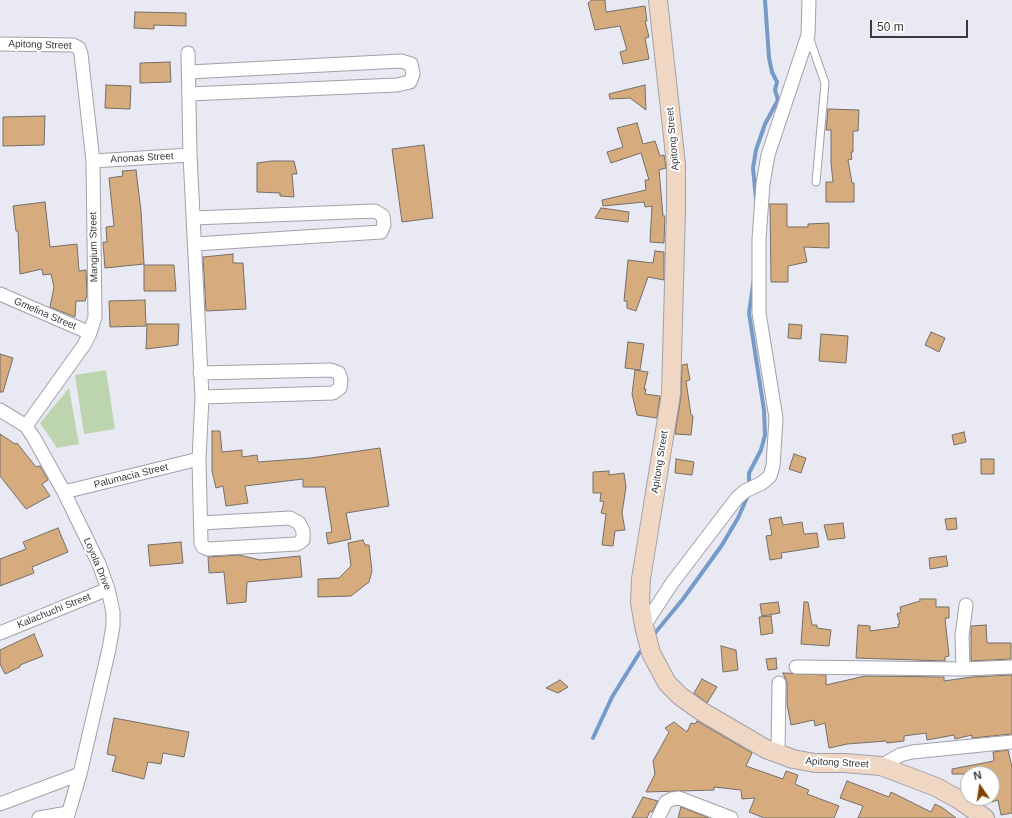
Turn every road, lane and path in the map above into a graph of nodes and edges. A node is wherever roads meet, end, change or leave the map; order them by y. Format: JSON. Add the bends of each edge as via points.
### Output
{"nodes":[{"id":1,"x":658,"y":0,"type":"edge"},
{"id":2,"x":809,"y":0,"type":"edge"},
{"id":3,"x":808,"y":35,"type":"junction"},
{"id":4,"x":0,"y":44,"type":"edge"},
{"id":5,"x":79,"y":48,"type":"joint"},
{"id":6,"x":188,"y":53,"type":"dead end"},
{"id":7,"x":189,"y":72,"type":"junction"},
{"id":8,"x":189,"y":94,"type":"junction"},
{"id":9,"x":190,"y":155,"type":"junction"},
{"id":10,"x":93,"y":161,"type":"junction"},
{"id":11,"x":816,"y":182,"type":"dead end"},
{"id":12,"x":193,"y":218,"type":"junction"},
{"id":13,"x":195,"y":244,"type":"junction"},
{"id":14,"x":0,"y":294,"type":"edge"},
{"id":15,"x":90,"y":333,"type":"junction"},
{"id":16,"x":200,"y":373,"type":"junction"},
{"id":17,"x":202,"y":397,"type":"junction"},
{"id":18,"x":0,"y":410,"type":"edge"},
{"id":19,"x":26,"y":426,"type":"junction"},
{"id":20,"x":199,"y":459,"type":"junction"},
{"id":21,"x":64,"y":492,"type":"junction"},
{"id":22,"x":201,"y":523,"type":"junction"},
{"id":23,"x":108,"y":589,"type":"junction"},
{"id":24,"x":966,"y":605,"type":"dead end"},
{"id":25,"x":644,"y":626,"type":"junction"},
{"id":26,"x":1,"y":628,"type":"edge"},
{"id":27,"x":796,"y":667,"type":"dead end"},
{"id":28,"x":1012,"y":667,"type":"edge"},
{"id":29,"x":963,"y":669,"type":"junction"},
{"id":30,"x":779,"y":683,"type":"dead end"},
{"id":31,"x":1012,"y":742,"type":"edge"},
{"id":32,"x":778,"y":754,"type":"junction"},
{"id":33,"x":881,"y":766,"type":"junction"},
{"id":34,"x":80,"y":774,"type":"junction"},
{"id":35,"x":0,"y":804,"type":"edge"},
{"id":36,"x":67,"y":816,"type":"edge"},
{"id":37,"x":728,"y":817,"type":"edge"},
{"id":38,"x":38,"y":818,"type":"edge"},
{"id":39,"x":658,"y":818,"type":"edge"},
{"id":40,"x":985,"y":818,"type":"edge"}],
"edges":[{"from":1,"to":25,"type":"street","name":"Apitong Street","via":[[676,164],[676,210],[671,394],[641,579],[640,602]]},
{"from":2,"to":3,"type":"street"},
{"from":3,"to":11,"type":"lane","via":[[825,83]]},
{"from":3,"to":25,"type":"street","via":[[768,155],[763,184],[759,239],[759,313],[776,418],[773,466],[770,476],[737,498],[672,583]]},
{"from":4,"to":5,"type":"street","name":"Apitong Street","via":[[73,45]]},
{"from":5,"to":10,"type":"street","name":"Mangium Street"},
{"from":6,"to":7,"type":"street"},
{"from":7,"to":8,"type":"street"},
{"from":7,"to":8,"type":"street","via":[[401,61],[411,64],[413,74],[410,82],[397,85]]},
{"from":8,"to":9,"type":"street"},
{"from":9,"to":10,"type":"street","name":"Anonas Street"},
{"from":9,"to":12,"type":"street"},
{"from":10,"to":15,"type":"street","name":"Mangium Street","via":[[95,317]]},
{"from":12,"to":13,"type":"street"},
{"from":12,"to":13,"type":"street","via":[[375,211],[383,216],[384,225],[381,232]]},
{"from":13,"to":16,"type":"street"},
{"from":14,"to":15,"type":"street","name":"Gmelina Street"},
{"from":15,"to":19,"type":"street","name":"Mangium Street"},
{"from":16,"to":17,"type":"street"},
{"from":16,"to":17,"type":"street","via":[[331,370],[339,373],[341,380],[340,388],[327,393]]},
{"from":17,"to":20,"type":"street"},
{"from":18,"to":19,"type":"street","name":"Loyola Drive"},
{"from":19,"to":21,"type":"street","name":"Loyola Drive"},
{"from":20,"to":21,"type":"street","name":"Palumacia Street"},
{"from":20,"to":22,"type":"street"},
{"from":21,"to":23,"type":"street","name":"Loyola Drive","via":[[99,564]]},
{"from":22,"to":22,"type":"street","via":[[290,518],[299,523],[304,531],[303,540],[297,544],[208,549],[201,543]]},
{"from":23,"to":26,"type":"street","name":"Kalachuchi Street"},
{"from":23,"to":34,"type":"street","name":"Loyola Drive","via":[[113,626]]},
{"from":24,"to":29,"type":"street"},
{"from":25,"to":32,"type":"street","name":"Apitong Street","via":[[656,664],[667,683],[680,696],[701,711]]},
{"from":27,"to":29,"type":"street"},
{"from":28,"to":29,"type":"street"},
{"from":30,"to":32,"type":"street"},
{"from":31,"to":33,"type":"street","via":[[912,752],[900,755]]},
{"from":32,"to":33,"type":"street","name":"Apitong Street","via":[[815,763]]},
{"from":33,"to":40,"type":"street","name":"Apitong Street","via":[[936,787]]},
{"from":34,"to":35,"type":"street"},
{"from":34,"to":36,"type":"street","name":"Loyola Drive"},
{"from":36,"to":38,"type":"street"},
{"from":37,"to":39,"type":"street","via":[[679,798],[666,802]]}]}
